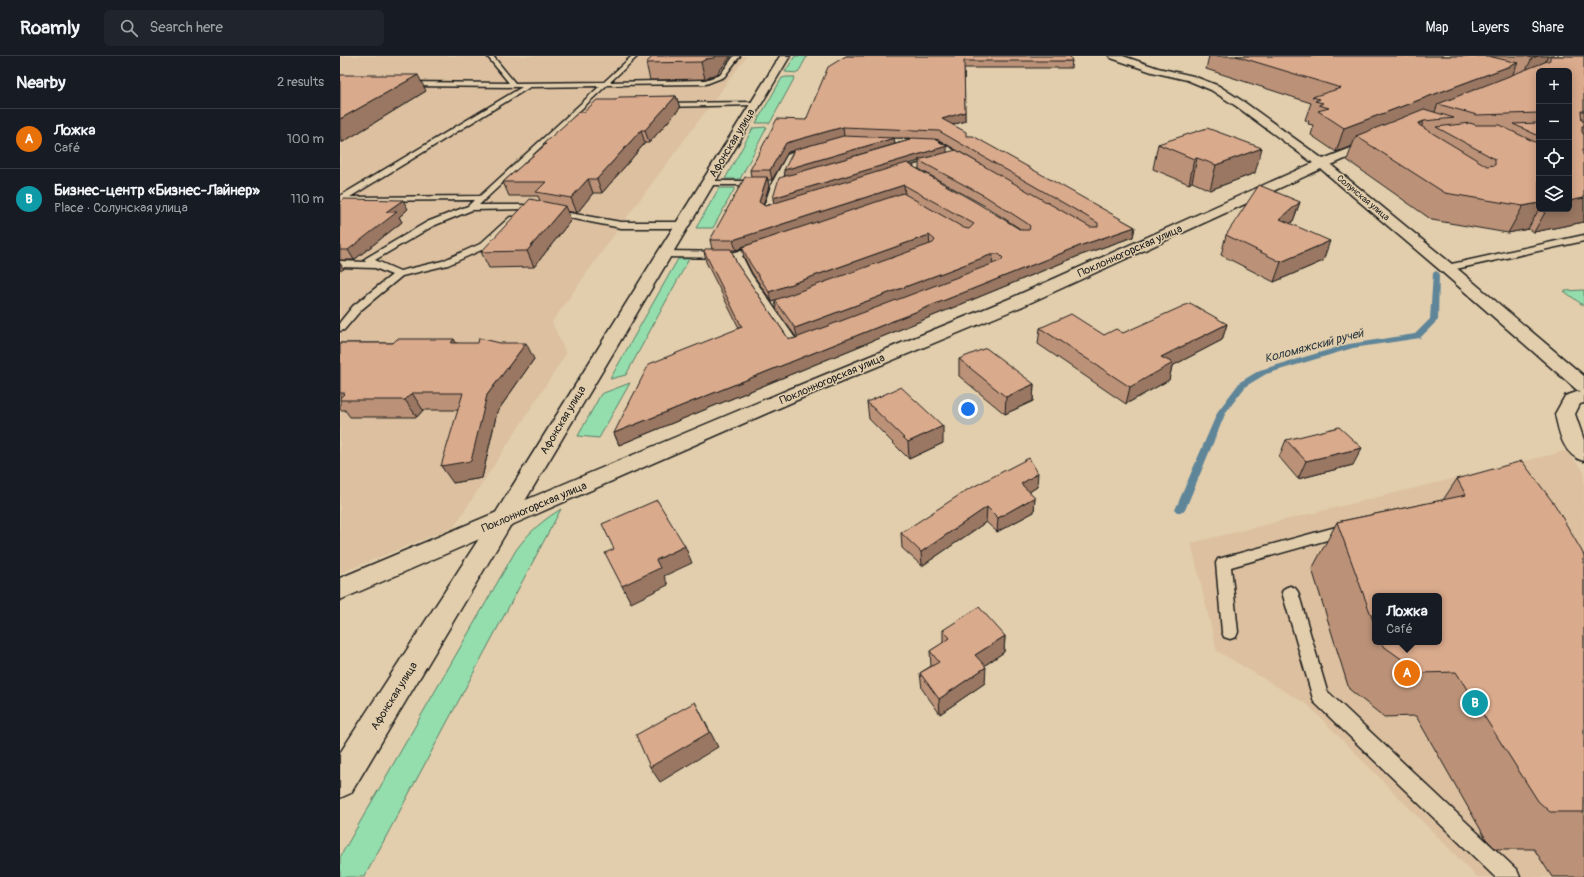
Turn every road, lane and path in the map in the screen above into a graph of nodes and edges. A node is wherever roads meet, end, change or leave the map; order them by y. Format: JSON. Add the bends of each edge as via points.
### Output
{"nodes":[{"id":1,"x":490,"y":56,"type":"edge"},
{"id":2,"x":635,"y":56,"type":"edge"},
{"id":3,"x":737,"y":56,"type":"edge"},
{"id":4,"x":785,"y":56,"type":"edge"},
{"id":5,"x":1114,"y":56,"type":"edge"},
{"id":6,"x":604,"y":83,"type":"junction"},
{"id":7,"x":395,"y":84,"type":"edge"},
{"id":8,"x":513,"y":84,"type":"junction"},
{"id":9,"x":529,"y":85,"type":"junction"},
{"id":10,"x":755,"y":104,"type":"junction"},
{"id":11,"x":653,"y":106,"type":"edge"},
{"id":12,"x":1391,"y":135,"type":"edge"},
{"id":13,"x":867,"y":140,"type":"edge"},
{"id":14,"x":920,"y":141,"type":"junction"},
{"id":15,"x":818,"y":147,"type":"edge"},
{"id":16,"x":889,"y":150,"type":"edge"},
{"id":17,"x":957,"y":154,"type":"junction"},
{"id":18,"x":1322,"y":164,"type":"junction"},
{"id":19,"x":977,"y":166,"type":"edge"},
{"id":20,"x":909,"y":169,"type":"junction"},
{"id":21,"x":886,"y":176,"type":"edge"},
{"id":22,"x":921,"y":176,"type":"edge"},
{"id":23,"x":780,"y":182,"type":"junction"},
{"id":24,"x":707,"y":183,"type":"junction"},
{"id":25,"x":480,"y":198,"type":"junction"},
{"id":26,"x":340,"y":199,"type":"edge"},
{"id":27,"x":523,"y":207,"type":"junction"},
{"id":28,"x":471,"y":208,"type":"junction"},
{"id":29,"x":781,"y":208,"type":"edge"},
{"id":30,"x":681,"y":225,"type":"junction"},
{"id":31,"x":1584,"y":238,"type":"edge"},
{"id":32,"x":766,"y":245,"type":"edge"},
{"id":33,"x":664,"y":254,"type":"junction"},
{"id":34,"x":737,"y":254,"type":"junction"},
{"id":35,"x":340,"y":264,"type":"edge"},
{"id":36,"x":376,"y":265,"type":"junction"},
{"id":37,"x":1447,"y":268,"type":"junction"},
{"id":38,"x":399,"y":274,"type":"junction"},
{"id":39,"x":340,"y":328,"type":"edge"},
{"id":40,"x":810,"y":340,"type":"edge"},
{"id":41,"x":1584,"y":386,"type":"edge"},
{"id":42,"x":1584,"y":396,"type":"edge"},
{"id":43,"x":1584,"y":454,"type":"edge"},
{"id":44,"x":503,"y":520,"type":"junction"},
{"id":45,"x":1360,"y":525,"type":"edge"},
{"id":46,"x":340,"y":589,"type":"edge"},
{"id":47,"x":1290,"y":592,"type":"dead end"},
{"id":48,"x":1230,"y":632,"type":"dead end"},
{"id":49,"x":348,"y":758,"type":"edge"},
{"id":50,"x":340,"y":782,"type":"edge"},
{"id":51,"x":1510,"y":877,"type":"edge"}],
"edges":[{"from":1,"to":8,"type":"lane"},
{"from":2,"to":6,"type":"lane"},
{"from":3,"to":6,"type":"lane","via":[[722,76],[706,82]]},
{"from":4,"to":10,"type":"street","name":"Афонская улица"},
{"from":5,"to":18,"type":"street","name":"Солунская улица","via":[[1215,88]]},
{"from":6,"to":9,"type":"lane"},
{"from":6,"to":25,"type":"lane","via":[[585,106]]},
{"from":7,"to":8,"type":"lane"},
{"from":8,"to":9,"type":"lane"},
{"from":9,"to":26,"type":"lane"},
{"from":10,"to":11,"type":"lane"},
{"from":10,"to":24,"type":"street","name":"Афонская улица"},
{"from":12,"to":18,"type":"street","name":"Поклонногорская улица"},
{"from":13,"to":14,"type":"lane"},
{"from":14,"to":16,"type":"lane"},
{"from":14,"to":17,"type":"lane","via":[[937,142]]},
{"from":15,"to":23,"type":"lane","via":[[791,155]]},
{"from":17,"to":19,"type":"lane"},
{"from":17,"to":20,"type":"lane"},
{"from":18,"to":37,"type":"street","name":"Солунская улица"},
{"from":18,"to":44,"type":"street","name":"Поклонногорская улица","via":[[1017,302],[797,393]]},
{"from":20,"to":21,"type":"lane"},
{"from":20,"to":22,"type":"lane"},
{"from":23,"to":24,"type":"lane"},
{"from":23,"to":29,"type":"lane","via":[[766,212]]},
{"from":24,"to":30,"type":"street","name":"Афонская улица"},
{"from":25,"to":26,"type":"lane"},
{"from":25,"to":28,"type":"lane"},
{"from":27,"to":28,"type":"lane"},
{"from":27,"to":30,"type":"lane","via":[[621,225]]},
{"from":27,"to":38,"type":"lane","via":[[508,225],[484,246],[445,263]]},
{"from":28,"to":36,"type":"lane","via":[[430,224],[370,260]]},
{"from":30,"to":33,"type":"street","name":"Афонская улица"},
{"from":31,"to":37,"type":"lane"},
{"from":32,"to":34,"type":"lane"},
{"from":33,"to":34,"type":"lane"},
{"from":33,"to":44,"type":"street","name":"Афонская улица"},
{"from":34,"to":40,"type":"lane","via":[[746,274],[773,307],[795,346]]},
{"from":35,"to":36,"type":"lane"},
{"from":36,"to":38,"type":"lane"},
{"from":37,"to":41,"type":"street","name":"Солунская улица"},
{"from":38,"to":39,"type":"lane","via":[[357,308]]},
{"from":42,"to":43,"type":"street","via":[[1572,400],[1565,414],[1572,440]]},
{"from":44,"to":46,"type":"street","name":"Поклонногорская улица"},
{"from":44,"to":49,"type":"street","name":"Афонская улица"},
{"from":45,"to":48,"type":"lane","via":[[1223,563]]},
{"from":47,"to":51,"type":"lane","via":[[1320,696]]},
{"from":49,"to":50,"type":"street","name":"Афонская улица"}]}
